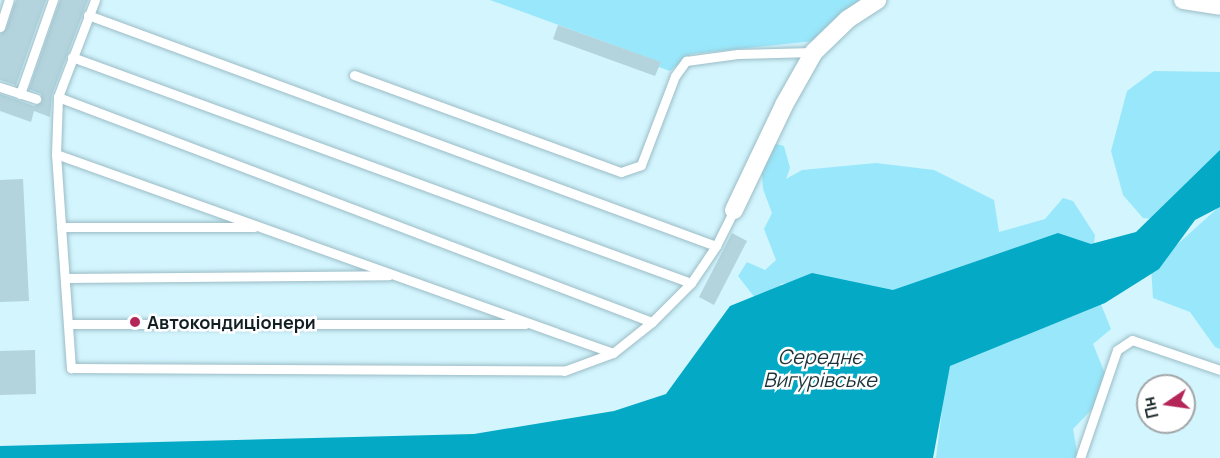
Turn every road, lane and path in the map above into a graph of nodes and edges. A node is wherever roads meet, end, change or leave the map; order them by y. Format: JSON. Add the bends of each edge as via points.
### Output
{"nodes":[{"id":1,"x":9,"y":0,"type":"edge"},
{"id":2,"x":53,"y":0,"type":"edge"},
{"id":3,"x":95,"y":0,"type":"edge"},
{"id":4,"x":877,"y":0,"type":"edge"},
{"id":5,"x":1183,"y":0,"type":"edge"},
{"id":6,"x":1220,"y":6,"type":"edge"},
{"id":7,"x":88,"y":15,"type":"junction"},
{"id":8,"x":0,"y":27,"type":"edge"},
{"id":9,"x":814,"y":52,"type":"junction"},
{"id":10,"x":72,"y":57,"type":"junction"},
{"id":11,"x":354,"y":75,"type":"dead end"},
{"id":12,"x":0,"y":87,"type":"edge"},
{"id":13,"x":20,"y":93,"type":"junction"},
{"id":14,"x":58,"y":97,"type":"junction"},
{"id":15,"x":36,"y":99,"type":"dead end"},
{"id":16,"x":56,"y":154,"type":"junction"},
{"id":17,"x":734,"y":210,"type":"joint"},
{"id":18,"x":61,"y":227,"type":"junction"},
{"id":19,"x":262,"y":228,"type":"junction"},
{"id":20,"x":716,"y":246,"type":"junction"},
{"id":21,"x":396,"y":275,"type":"junction"},
{"id":22,"x":65,"y":278,"type":"junction"},
{"id":23,"x":691,"y":283,"type":"junction"},
{"id":24,"x":652,"y":322,"type":"junction"},
{"id":25,"x":68,"y":324,"type":"junction"},
{"id":26,"x":533,"y":324,"type":"junction"},
{"id":27,"x":613,"y":353,"type":"junction"},
{"id":28,"x":1220,"y":370,"type":"edge"},
{"id":29,"x":1080,"y":458,"type":"edge"}],
"edges":[{"from":1,"to":8,"type":"lane"},
{"from":2,"to":13,"type":"lane"},
{"from":3,"to":7,"type":"lane"},
{"from":4,"to":9,"type":"street","via":[[848,19]]},
{"from":5,"to":6,"type":"street"},
{"from":7,"to":10,"type":"lane"},
{"from":7,"to":20,"type":"lane"},
{"from":9,"to":11,"type":"lane","via":[[738,54],[687,61],[675,76],[641,165],[621,172]]},
{"from":9,"to":17,"type":"street"},
{"from":10,"to":14,"type":"lane"},
{"from":10,"to":23,"type":"lane"},
{"from":12,"to":13,"type":"lane"},
{"from":13,"to":15,"type":"lane"},
{"from":14,"to":16,"type":"lane"},
{"from":14,"to":24,"type":"lane"},
{"from":16,"to":18,"type":"lane"},
{"from":16,"to":19,"type":"lane"},
{"from":17,"to":20,"type":"lane"},
{"from":18,"to":19,"type":"lane"},
{"from":18,"to":22,"type":"lane"},
{"from":19,"to":21,"type":"lane"},
{"from":20,"to":23,"type":"lane"},
{"from":21,"to":22,"type":"lane"},
{"from":21,"to":26,"type":"lane"},
{"from":22,"to":25,"type":"lane"},
{"from":23,"to":24,"type":"lane"},
{"from":24,"to":27,"type":"lane"},
{"from":25,"to":26,"type":"lane"},
{"from":25,"to":27,"type":"lane","via":[[71,368],[564,370]]},
{"from":26,"to":27,"type":"lane"},
{"from":28,"to":29,"type":"lane","via":[[1132,340],[1117,350]]}]}
